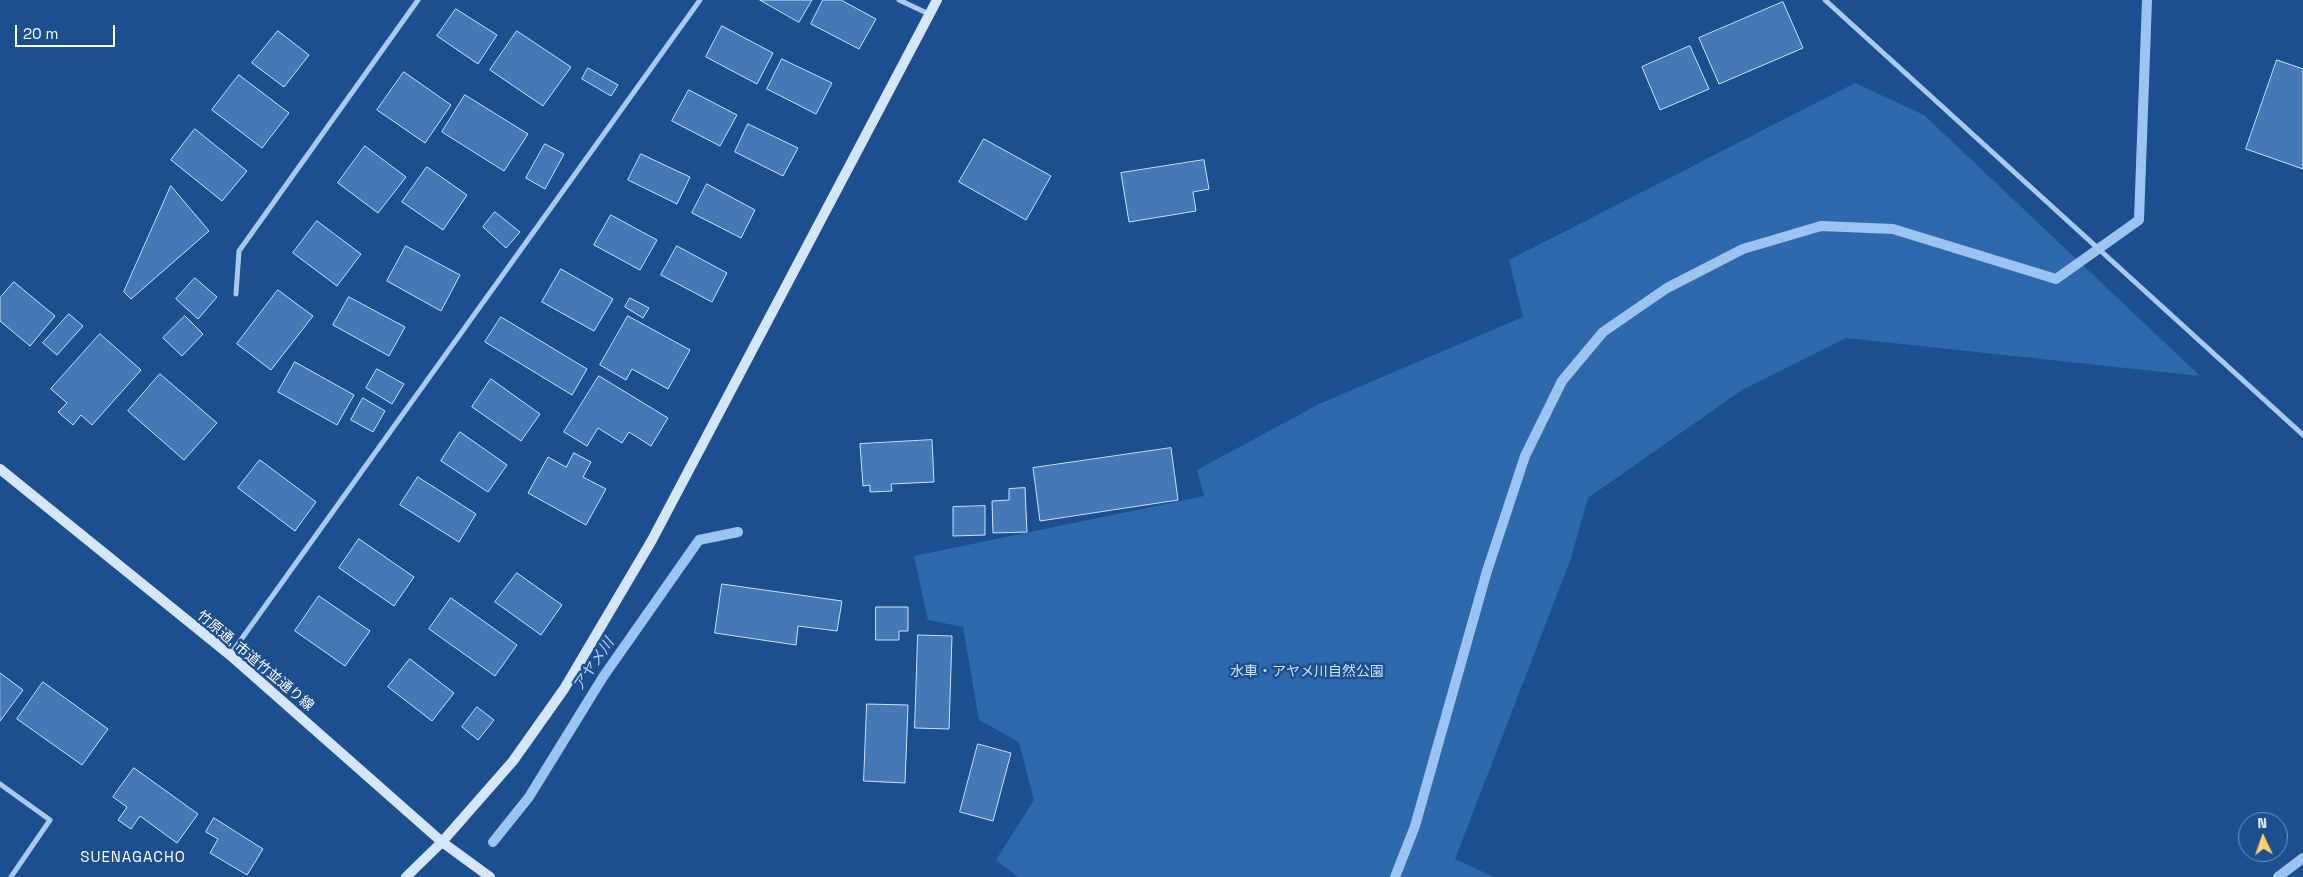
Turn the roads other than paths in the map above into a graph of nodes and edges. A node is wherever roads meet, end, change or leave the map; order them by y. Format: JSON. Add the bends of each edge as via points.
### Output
{"nodes":[{"id":1,"x":418,"y":0,"type":"edge"},
{"id":2,"x":700,"y":0,"type":"edge"},
{"id":3,"x":899,"y":0,"type":"edge"},
{"id":4,"x":938,"y":0,"type":"edge"},
{"id":5,"x":1825,"y":0,"type":"edge"},
{"id":6,"x":930,"y":14,"type":"junction"},
{"id":7,"x":236,"y":294,"type":"dead end"},
{"id":8,"x":2303,"y":435,"type":"edge"},
{"id":9,"x":0,"y":469,"type":"edge"},
{"id":10,"x":230,"y":655,"type":"junction"},
{"id":11,"x":0,"y":784,"type":"edge"},
{"id":12,"x":442,"y":842,"type":"junction"},
{"id":13,"x":11,"y":877,"type":"edge"},
{"id":14,"x":406,"y":877,"type":"edge"},
{"id":15,"x":490,"y":877,"type":"edge"}],
"edges":[{"from":1,"to":7,"type":"street","via":[[239,251]]},
{"from":2,"to":10,"type":"street"},
{"from":3,"to":6,"type":"street"},
{"from":4,"to":6,"type":"street"},
{"from":5,"to":8,"type":"street"},
{"from":6,"to":12,"type":"street","via":[[647,548],[564,689],[514,761]]},
{"from":9,"to":10,"type":"street","name":"竹原通, 市道竹並通り線"},
{"from":10,"to":12,"type":"street","name":"竹原通, 市道竹並通り線"},
{"from":11,"to":13,"type":"street","via":[[50,820]]},
{"from":12,"to":14,"type":"street"},
{"from":12,"to":15,"type":"street","name":"竹原通, 市道竹並通り線"}]}
